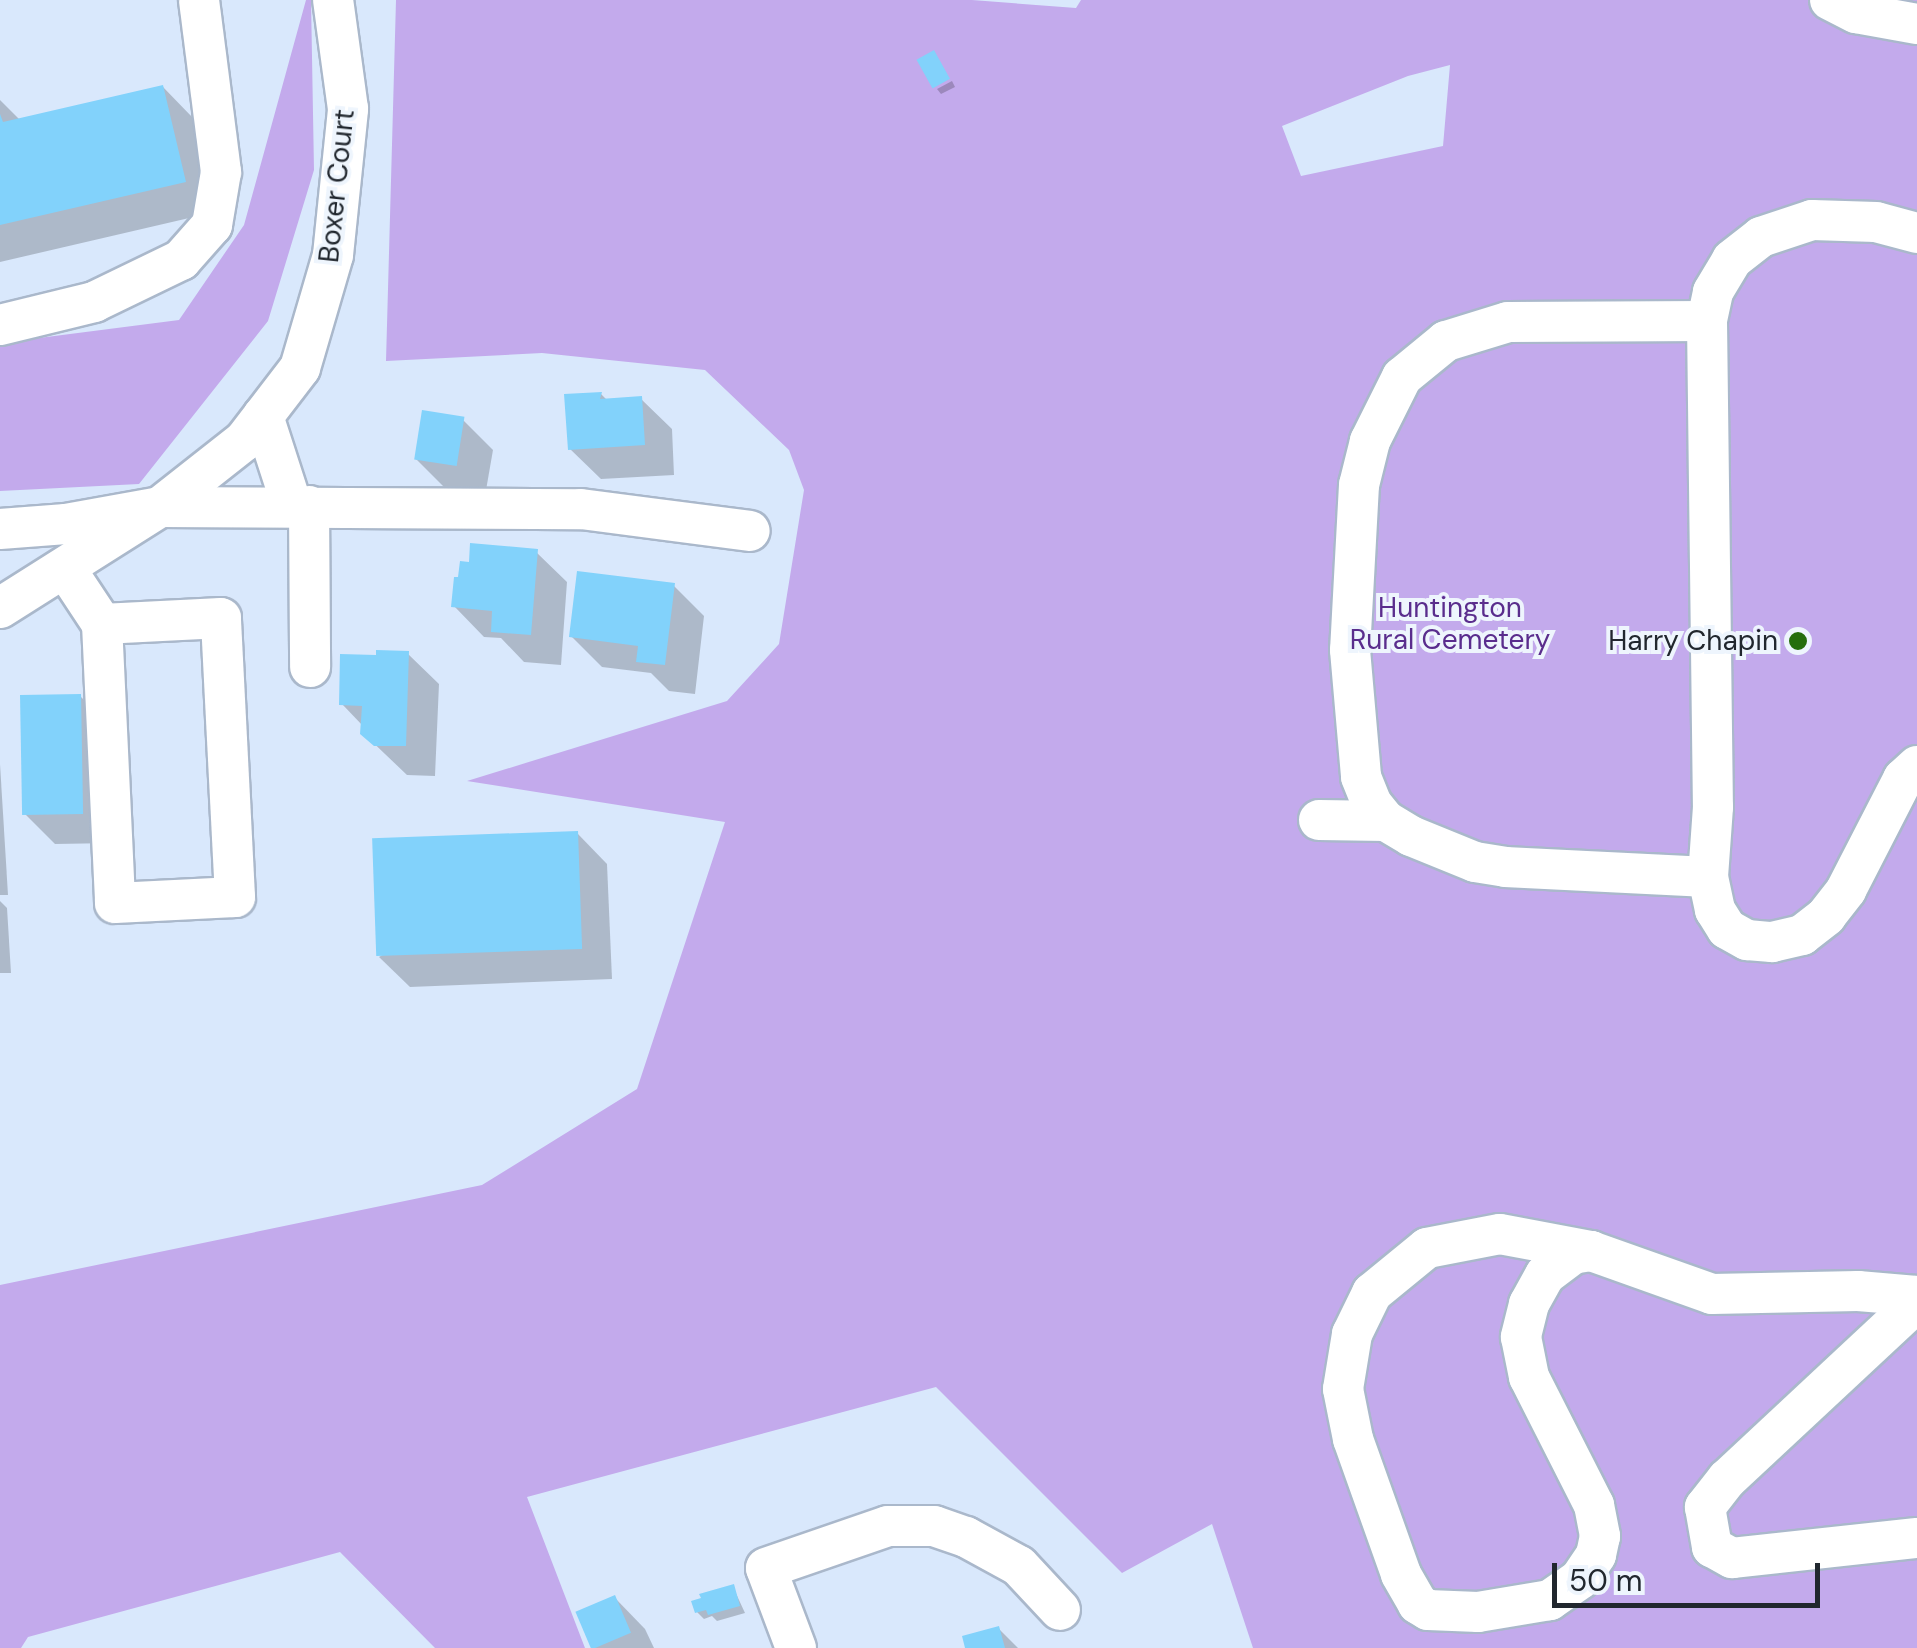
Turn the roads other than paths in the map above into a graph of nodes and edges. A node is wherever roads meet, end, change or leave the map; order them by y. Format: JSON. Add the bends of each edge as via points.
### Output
{"nodes":[{"id":1,"x":198,"y":0,"type":"edge"},
{"id":2,"x":332,"y":0,"type":"edge"},
{"id":3,"x":1849,"y":4,"type":"edge"},
{"id":4,"x":1917,"y":24,"type":"edge"},
{"id":5,"x":1917,"y":233,"type":"edge"},
{"id":6,"x":1707,"y":322,"type":"junction"},
{"id":7,"x":0,"y":325,"type":"edge"},
{"id":8,"x":263,"y":416,"type":"junction"},
{"id":9,"x":300,"y":506,"type":"junction"},
{"id":10,"x":160,"y":507,"type":"junction"},
{"id":11,"x":0,"y":529,"type":"edge"},
{"id":12,"x":750,"y":531,"type":"dead end"},
{"id":13,"x":65,"y":568,"type":"junction"},
{"id":14,"x":0,"y":608,"type":"edge"},
{"id":15,"x":102,"y":624,"type":"junction"},
{"id":16,"x":310,"y":667,"type":"dead end"},
{"id":17,"x":1917,"y":766,"type":"edge"},
{"id":18,"x":1319,"y":820,"type":"dead end"},
{"id":19,"x":1386,"y":820,"type":"junction"},
{"id":20,"x":1708,"y":876,"type":"junction"},
{"id":21,"x":1591,"y":1251,"type":"junction"},
{"id":22,"x":1917,"y":1299,"type":"edge"},
{"id":23,"x":1917,"y":1538,"type":"edge"},
{"id":24,"x":1060,"y":1610,"type":"dead end"},
{"id":25,"x":796,"y":1648,"type":"edge"}],
"edges":[{"from":1,"to":7,"type":"street","via":[[221,172],[212,225],[180,260],[94,302]]},
{"from":2,"to":8,"type":"street","name":"Boxer Court","via":[[348,109],[333,255],[300,368]]},
{"from":3,"to":4,"type":"street"},
{"from":5,"to":6,"type":"street","via":[[1876,222],[1812,220],[1761,237],[1732,260],[1713,292]]},
{"from":6,"to":19,"type":"street","via":[[1508,322],[1446,341],[1402,377],[1370,440],[1359,485],[1350,590],[1361,777]]},
{"from":6,"to":20,"type":"street","via":[[1713,788]]},
{"from":8,"to":9,"type":"street"},
{"from":8,"to":10,"type":"street","name":"Boxer Court","via":[[244,442]]},
{"from":9,"to":10,"type":"street"},
{"from":9,"to":12,"type":"street","via":[[581,508]]},
{"from":9,"to":16,"type":"street"},
{"from":10,"to":11,"type":"street","name":"Boxer Court"},
{"from":10,"to":13,"type":"street"},
{"from":13,"to":14,"type":"street"},
{"from":13,"to":15,"type":"street"},
{"from":15,"to":15,"type":"street","via":[[222,618],[235,898],[115,903]]},
{"from":17,"to":20,"type":"street","via":[[1884,810],[1846,890],[1802,935],[1747,940],[1727,929]]},
{"from":18,"to":19,"type":"street"},
{"from":19,"to":20,"type":"street","via":[[1476,862]]},
{"from":21,"to":21,"type":"street","via":[[1500,1234],[1451,1240],[1388,1275],[1361,1314],[1343,1389],[1353,1439],[1401,1574],[1428,1610],[1478,1612],[1550,1600],[1580,1579],[1596,1555],[1594,1505],[1529,1377],[1521,1337],[1545,1276],[1573,1254]]},
{"from":21,"to":22,"type":"street","via":[[1712,1294],[1858,1291]]},
{"from":22,"to":23,"type":"street","via":[[1705,1507],[1712,1548],[1732,1558]]},
{"from":24,"to":25,"type":"street","via":[[1019,1566],[966,1537],[934,1526],[888,1526],[766,1568]]}]}
